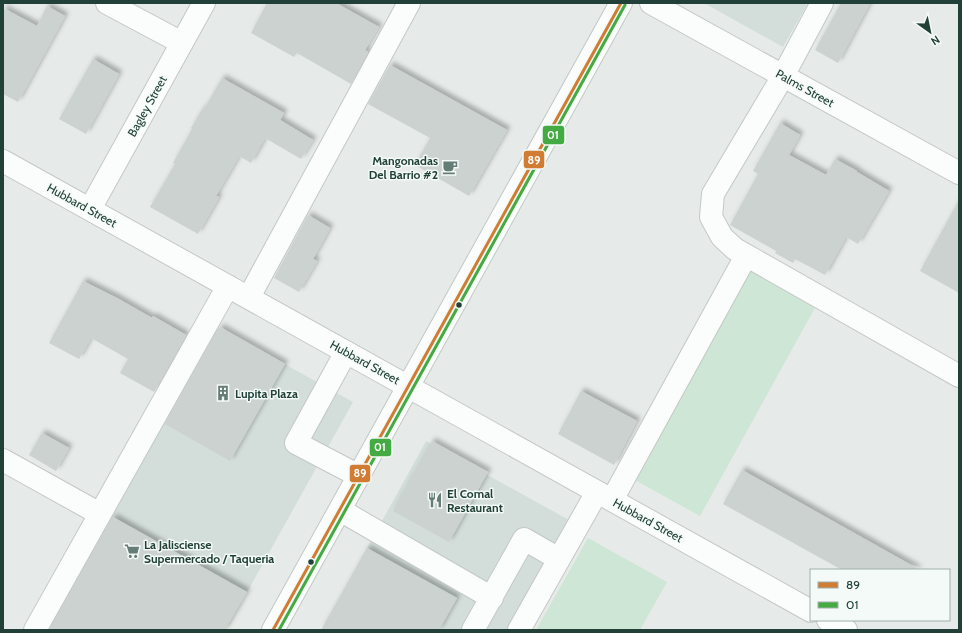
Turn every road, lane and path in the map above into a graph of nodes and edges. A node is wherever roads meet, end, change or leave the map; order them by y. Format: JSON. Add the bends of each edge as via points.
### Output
{"nodes":[{"id":1,"x":107,"y":3,"type":"edge"},
{"id":2,"x":204,"y":3,"type":"edge"},
{"id":3,"x":409,"y":3,"type":"edge"},
{"id":4,"x":621,"y":3,"type":"edge"},
{"id":5,"x":651,"y":3,"type":"edge"},
{"id":6,"x":822,"y":3,"type":"edge"},
{"id":7,"x":182,"y":43,"type":"junction"},
{"id":8,"x":783,"y":76,"type":"junction"},
{"id":9,"x":4,"y":163,"type":"edge"},
{"id":10,"x":959,"y":173,"type":"edge"},
{"id":11,"x":90,"y":209,"type":"junction"},
{"id":12,"x":746,"y":256,"type":"junction"},
{"id":13,"x":228,"y":286,"type":"junction"},
{"id":14,"x":249,"y":297,"type":"junction"},
{"id":15,"x":346,"y":352,"type":"junction"},
{"id":16,"x":959,"y":376,"type":"edge"},
{"id":17,"x":409,"y":387,"type":"junction"},
{"id":18,"x":3,"y":460,"type":"edge"},
{"id":19,"x":359,"y":476,"type":"junction"},
{"id":20,"x":604,"y":496,"type":"junction"},
{"id":21,"x":340,"y":510,"type":"junction"},
{"id":22,"x":100,"y":514,"type":"junction"},
{"id":23,"x":559,"y":559,"type":"junction"},
{"id":24,"x":492,"y":598,"type":"junction"},
{"id":25,"x":810,"y":610,"type":"edge"},
{"id":26,"x":830,"y":621,"type":"edge"},
{"id":27,"x":35,"y":630,"type":"edge"},
{"id":28,"x":273,"y":630,"type":"edge"},
{"id":29,"x":473,"y":630,"type":"edge"},
{"id":30,"x":519,"y":630,"type":"edge"},
{"id":31,"x":846,"y":630,"type":"edge"}],
"edges":[{"from":1,"to":7,"type":"street"},
{"from":2,"to":7,"type":"street","name":"Bagley Street"},
{"from":3,"to":14,"type":"street"},
{"from":4,"to":17,"type":"street"},
{"from":5,"to":8,"type":"street","name":"Palms Street"},
{"from":6,"to":8,"type":"street"},
{"from":7,"to":11,"type":"street","name":"Bagley Street"},
{"from":8,"to":10,"type":"street","name":"Palms Street"},
{"from":8,"to":12,"type":"street","via":[[713,194],[711,217],[722,237]]},
{"from":9,"to":11,"type":"street","name":"Hubbard Street"},
{"from":11,"to":13,"type":"street","name":"Hubbard Street"},
{"from":12,"to":16,"type":"street"},
{"from":12,"to":20,"type":"street"},
{"from":13,"to":14,"type":"street","name":"Hubbard Street"},
{"from":13,"to":22,"type":"street"},
{"from":14,"to":15,"type":"street","name":"Hubbard Street"},
{"from":15,"to":17,"type":"street","name":"Hubbard Street"},
{"from":15,"to":19,"type":"street","via":[[296,443]]},
{"from":17,"to":19,"type":"street"},
{"from":17,"to":20,"type":"street","name":"Hubbard Street"},
{"from":18,"to":22,"type":"street"},
{"from":19,"to":21,"type":"street"},
{"from":20,"to":23,"type":"street"},
{"from":20,"to":25,"type":"street","name":"Hubbard Street"},
{"from":21,"to":24,"type":"street"},
{"from":21,"to":28,"type":"street"},
{"from":22,"to":27,"type":"street"},
{"from":23,"to":24,"type":"street","via":[[524,539]]},
{"from":23,"to":30,"type":"street"},
{"from":24,"to":29,"type":"street"},
{"from":26,"to":31,"type":"street"}]}
